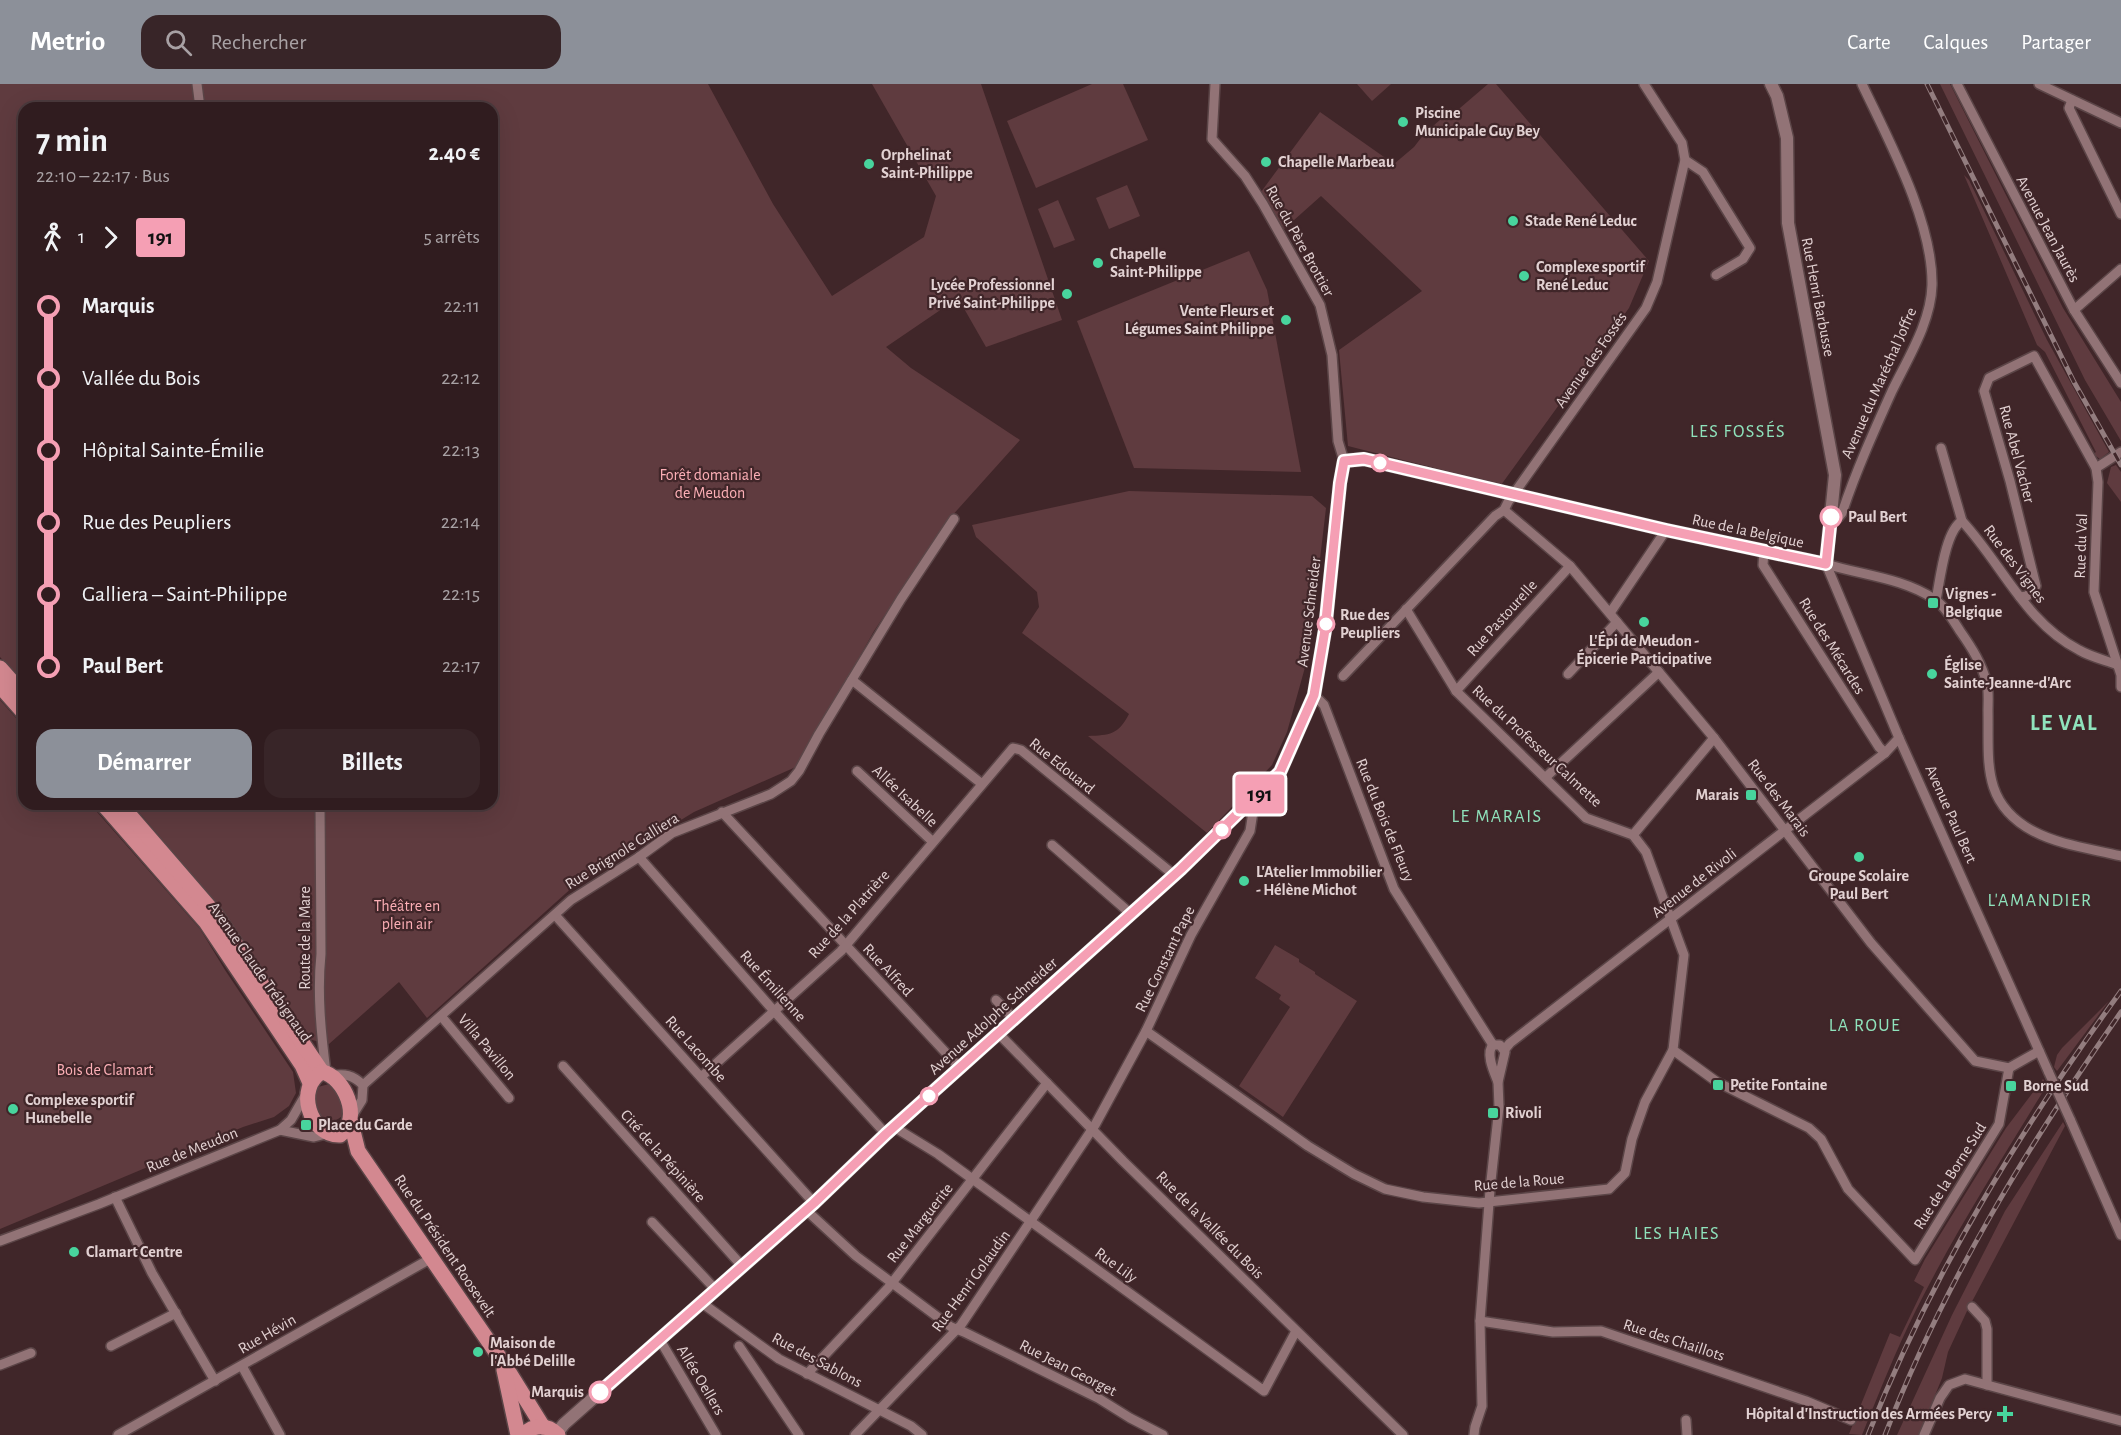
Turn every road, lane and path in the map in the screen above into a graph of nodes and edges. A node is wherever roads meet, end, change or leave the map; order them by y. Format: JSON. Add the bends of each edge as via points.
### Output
{"nodes":[{"id":1,"x":198,"y":84,"type":"edge"},
{"id":2,"x":1215,"y":84,"type":"edge"},
{"id":3,"x":1644,"y":84,"type":"edge"},
{"id":4,"x":1771,"y":84,"type":"edge"},
{"id":5,"x":1862,"y":84,"type":"edge"},
{"id":6,"x":1957,"y":84,"type":"edge"},
{"id":7,"x":2039,"y":84,"type":"edge"},
{"id":8,"x":2059,"y":89,"type":"edge"},
{"id":9,"x":2072,"y":100,"type":"junction"},
{"id":10,"x":200,"y":102,"type":"edge"},
{"id":11,"x":2121,"y":123,"type":"edge"},
{"id":12,"x":1685,"y":160,"type":"junction"},
{"id":13,"x":2121,"y":214,"type":"edge"},
{"id":14,"x":2121,"y":269,"type":"edge"},
{"id":15,"x":1716,"y":275,"type":"dead end"},
{"id":16,"x":2074,"y":310,"type":"junction"},
{"id":17,"x":2121,"y":383,"type":"edge"},
{"id":18,"x":1941,"y":448,"type":"dead end"},
{"id":19,"x":2121,"y":452,"type":"edge"},
{"id":20,"x":1344,"y":461,"type":"junction"},
{"id":21,"x":2096,"y":468,"type":"junction"},
{"id":22,"x":1514,"y":495,"type":"junction"},
{"id":23,"x":1504,"y":510,"type":"junction"},
{"id":24,"x":1831,"y":517,"type":"junction"},
{"id":25,"x":954,"y":519,"type":"dead end"},
{"id":26,"x":1962,"y":521,"type":"junction"},
{"id":27,"x":1666,"y":530,"type":"junction"},
{"id":28,"x":1764,"y":551,"type":"junction"},
{"id":29,"x":1826,"y":564,"type":"junction"},
{"id":30,"x":1570,"y":566,"type":"junction"},
{"id":31,"x":2020,"y":597,"type":"junction"},
{"id":32,"x":1936,"y":600,"type":"junction"},
{"id":33,"x":1406,"y":609,"type":"junction"},
{"id":34,"x":1610,"y":613,"type":"junction"},
{"id":35,"x":1617,"y":622,"type":"junction"},
{"id":36,"x":0,"y":668,"type":"edge"},
{"id":37,"x":2120,"y":671,"type":"edge"},
{"id":38,"x":1659,"y":672,"type":"junction"},
{"id":39,"x":1568,"y":674,"type":"dead end"},
{"id":40,"x":1343,"y":676,"type":"dead end"},
{"id":41,"x":852,"y":680,"type":"junction"},
{"id":42,"x":0,"y":686,"type":"edge"},
{"id":43,"x":2121,"y":687,"type":"edge"},
{"id":44,"x":18,"y":688,"type":"edge"},
{"id":45,"x":1456,"y":691,"type":"junction"},
{"id":46,"x":1314,"y":695,"type":"junction"},
{"id":47,"x":18,"y":706,"type":"edge"},
{"id":48,"x":1714,"y":738,"type":"junction"},
{"id":49,"x":1899,"y":738,"type":"junction"},
{"id":50,"x":1885,"y":753,"type":"junction"},
{"id":51,"x":857,"y":771,"type":"dead end"},
{"id":52,"x":1546,"y":777,"type":"junction"},
{"id":53,"x":982,"y":784,"type":"junction"},
{"id":54,"x":1255,"y":799,"type":"junction"},
{"id":55,"x":108,"y":810,"type":"edge"},
{"id":56,"x":125,"y":810,"type":"edge"},
{"id":57,"x":320,"y":810,"type":"edge"},
{"id":58,"x":722,"y":812,"type":"junction"},
{"id":59,"x":1786,"y":831,"type":"junction"},
{"id":60,"x":1633,"y":835,"type":"junction"},
{"id":61,"x":933,"y":842,"type":"junction"},
{"id":62,"x":1052,"y":845,"type":"dead end"},
{"id":63,"x":2121,"y":856,"type":"edge"},
{"id":64,"x":639,"y":857,"type":"junction"},
{"id":65,"x":1174,"y":875,"type":"junction"},
{"id":66,"x":1131,"y":914,"type":"junction"},
{"id":67,"x":555,"y":915,"type":"junction"},
{"id":68,"x":1671,"y":921,"type":"junction"},
{"id":69,"x":846,"y":945,"type":"junction"},
{"id":70,"x":996,"y":1000,"type":"dead end"},
{"id":71,"x":774,"y":1011,"type":"junction"},
{"id":72,"x":441,"y":1016,"type":"junction"},
{"id":73,"x":1014,"y":1018,"type":"junction"},
{"id":74,"x":1146,"y":1031,"type":"junction"},
{"id":75,"x":998,"y":1033,"type":"junction"},
{"id":76,"x":1493,"y":1045,"type":"junction"},
{"id":77,"x":1673,"y":1050,"type":"junction"},
{"id":78,"x":2039,"y":1051,"type":"junction"},
{"id":79,"x":1504,"y":1054,"type":"junction"},
{"id":80,"x":1492,"y":1060,"type":"junction"},
{"id":81,"x":563,"y":1066,"type":"dead end"},
{"id":82,"x":960,"y":1068,"type":"junction"},
{"id":83,"x":2009,"y":1068,"type":"junction"},
{"id":84,"x":326,"y":1073,"type":"junction"},
{"id":85,"x":701,"y":1077,"type":"junction"},
{"id":86,"x":1498,"y":1082,"type":"junction"},
{"id":87,"x":1047,"y":1083,"type":"junction"},
{"id":88,"x":363,"y":1085,"type":"junction"},
{"id":89,"x":309,"y":1088,"type":"junction"},
{"id":90,"x":509,"y":1098,"type":"dead end"},
{"id":91,"x":351,"y":1120,"type":"junction"},
{"id":92,"x":280,"y":1130,"type":"junction"},
{"id":93,"x":890,"y":1130,"type":"junction"},
{"id":94,"x":1092,"y":1130,"type":"junction"},
{"id":95,"x":332,"y":1134,"type":"junction"},
{"id":96,"x":358,"y":1151,"type":"junction"},
{"id":97,"x":973,"y":1180,"type":"junction"},
{"id":98,"x":115,"y":1197,"type":"junction"},
{"id":99,"x":1489,"y":1203,"type":"junction"},
{"id":100,"x":810,"y":1207,"type":"junction"},
{"id":101,"x":652,"y":1222,"type":"dead end"},
{"id":102,"x":1032,"y":1222,"type":"junction"},
{"id":103,"x":2121,"y":1234,"type":"edge"},
{"id":104,"x":4,"y":1240,"type":"edge"},
{"id":105,"x":430,"y":1258,"type":"junction"},
{"id":106,"x":742,"y":1266,"type":"junction"},
{"id":107,"x":892,"y":1282,"type":"junction"},
{"id":108,"x":716,"y":1290,"type":"junction"},
{"id":109,"x":702,"y":1303,"type":"junction"},
{"id":110,"x":1972,"y":1307,"type":"dead end"},
{"id":111,"x":176,"y":1312,"type":"junction"},
{"id":112,"x":1480,"y":1321,"type":"junction"},
{"id":113,"x":957,"y":1330,"type":"junction"},
{"id":114,"x":1296,"y":1331,"type":"junction"},
{"id":115,"x":660,"y":1340,"type":"junction"},
{"id":116,"x":740,"y":1346,"type":"dead end"},
{"id":117,"x":111,"y":1347,"type":"dead end"},
{"id":118,"x":31,"y":1353,"type":"dead end"},
{"id":119,"x":502,"y":1361,"type":"junction"},
{"id":120,"x":0,"y":1365,"type":"edge"},
{"id":121,"x":242,"y":1366,"type":"junction"},
{"id":122,"x":807,"y":1374,"type":"junction"},
{"id":123,"x":215,"y":1381,"type":"junction"},
{"id":124,"x":1987,"y":1385,"type":"junction"},
{"id":125,"x":880,"y":1410,"type":"junction"},
{"id":126,"x":1686,"y":1420,"type":"dead end"},
{"id":127,"x":1851,"y":1420,"type":"dead end"},
{"id":128,"x":2121,"y":1421,"type":"edge"},
{"id":129,"x":553,"y":1432,"type":"edge"},
{"id":130,"x":118,"y":1435,"type":"edge"},
{"id":131,"x":280,"y":1435,"type":"edge"},
{"id":132,"x":518,"y":1435,"type":"edge"},
{"id":133,"x":524,"y":1435,"type":"edge"},
{"id":134,"x":717,"y":1435,"type":"edge"},
{"id":135,"x":799,"y":1435,"type":"edge"},
{"id":136,"x":855,"y":1435,"type":"edge"},
{"id":137,"x":922,"y":1435,"type":"edge"},
{"id":138,"x":1163,"y":1435,"type":"edge"},
{"id":139,"x":1403,"y":1435,"type":"edge"},
{"id":140,"x":1474,"y":1435,"type":"edge"},
{"id":141,"x":1687,"y":1435,"type":"edge"},
{"id":142,"x":1924,"y":1435,"type":"edge"}],
"edges":[{"from":1,"to":10,"type":"street"},
{"from":2,"to":20,"type":"street","name":"Rue du Père Brottier","via":[[1212,139],[1245,176],[1320,305],[1332,355],[1338,441]]},
{"from":3,"to":12,"type":"street","via":[[1682,143]]},
{"from":4,"to":24,"type":"street","name":"Rue Henri Barbusse","via":[[1787,138],[1788,223],[1835,475]]},
{"from":5,"to":24,"type":"street","name":"Avenue du Maréchal Joffre","via":[[1921,223],[1931,263],[1932,287],[1926,317],[1859,464],[1842,513],[1838,518]]},
{"from":6,"to":16,"type":"street","name":"Avenue Jean Jaurès"},
{"from":7,"to":8,"type":"street"},
{"from":8,"to":9,"type":"street"},
{"from":9,"to":11,"type":"street"},
{"from":9,"to":13,"type":"street","via":[[2069,108]]},
{"from":12,"to":15,"type":"street","via":[[1703,172],[1750,248],[1743,259]]},
{"from":12,"to":22,"type":"street","name":"Avenue des Fossés","via":[[1657,282],[1646,308]]},
{"from":14,"to":16,"type":"street"},
{"from":16,"to":17,"type":"street","name":"Avenue Jean Jaurès"},
{"from":18,"to":26,"type":"street"},
{"from":19,"to":21,"type":"street"},
{"from":20,"to":22,"type":"street","name":"Rue de la Belgique","via":[[1364,459]]},
{"from":20,"to":46,"type":"street","name":"Avenue Schneider"},
{"from":21,"to":31,"type":"street","name":"Rue Abel Vacher","via":[[2034,356],[1989,378],[1984,391],[2036,586],[2027,596]]},
{"from":21,"to":37,"type":"street","name":"Rue du Val","via":[[2094,592]]},
{"from":22,"to":23,"type":"street"},
{"from":22,"to":27,"type":"street","name":"Rue de la Belgique"},
{"from":23,"to":30,"type":"street","name":"Rue des Marais"},
{"from":23,"to":33,"type":"street"},
{"from":24,"to":29,"type":"street","name":"Avenue Paul Bert"},
{"from":25,"to":41,"type":"street","name":"Rue Brignole Galliera"},
{"from":26,"to":31,"type":"street","name":"Rue des Vignes"},
{"from":26,"to":32,"type":"street","name":"Rue des Vignes","via":[[1950,539]]},
{"from":27,"to":28,"type":"street","name":"Rue de la Belgique"},
{"from":27,"to":34,"type":"street"},
{"from":28,"to":29,"type":"street","name":"Rue de la Belgique"},
{"from":28,"to":50,"type":"street","name":"Rue des Mécardes","via":[[1763,565]]},
{"from":29,"to":32,"type":"street","name":"Rue de la Belgique","via":[[1903,584]]},
{"from":29,"to":49,"type":"street","name":"Avenue Paul Bert"},
{"from":30,"to":34,"type":"street","name":"Rue des Marais"},
{"from":30,"to":45,"type":"street","name":"Rue Pastourelle"},
{"from":31,"to":37,"type":"street","name":"Rue des Vignes","via":[[2063,640]]},
{"from":32,"to":63,"type":"street","name":"Rue de la Belgique","via":[[1973,649],[1988,686],[1989,773],[1994,793],[2004,807],[2033,831]]},
{"from":33,"to":40,"type":"street"},
{"from":33,"to":45,"type":"street","name":"Rue du Professeur Calmette"},
{"from":34,"to":35,"type":"street","name":"Rue des Marais"},
{"from":35,"to":38,"type":"street","name":"Rue des Marais"},
{"from":35,"to":39,"type":"street"},
{"from":36,"to":44,"type":"main road"},
{"from":37,"to":43,"type":"street","name":"Rue du Val"},
{"from":38,"to":48,"type":"street","name":"Rue des Marais"},
{"from":38,"to":52,"type":"street"},
{"from":41,"to":53,"type":"street"},
{"from":41,"to":58,"type":"street","name":"Rue Brignole Galliera","via":[[791,782],[771,794]]},
{"from":42,"to":47,"type":"main road"},
{"from":45,"to":52,"type":"street","name":"Rue du Professeur Calmette"},
{"from":46,"to":54,"type":"street","name":"Avenue Adolphe Schneider","via":[[1280,772]]},
{"from":46,"to":76,"type":"street","name":"Rue du Bois de Fleury","via":[[1323,705],[1394,889]]},
{"from":48,"to":59,"type":"street","name":"Rue des Marais"},
{"from":48,"to":60,"type":"street"},
{"from":49,"to":50,"type":"street","name":"Avenue de Rivoli"},
{"from":49,"to":78,"type":"street","name":"Avenue Paul Bert"},
{"from":50,"to":59,"type":"street","name":"Avenue de Rivoli"},
{"from":51,"to":61,"type":"street","name":"Allée Isabelle"},
{"from":52,"to":60,"type":"street","name":"Rue du Professeur Calmette","via":[[1586,818]]},
{"from":53,"to":61,"type":"street","name":"Rue de la Platrière"},
{"from":53,"to":65,"type":"street","name":"Rue Edouard","via":[[1009,751],[1017,748]]},
{"from":54,"to":65,"type":"street","name":"Avenue Adolphe Schneider"},
{"from":54,"to":74,"type":"street","name":"Rue Constant Pape","via":[[1250,831],[1177,961]]},
{"from":55,"to":89,"type":"main road","name":"Avenue Claude Trébignaud","via":[[206,922],[302,1065]]},
{"from":56,"to":84,"type":"main road","name":"Avenue Claude Trébignaud","via":[[216,915]]},
{"from":57,"to":84,"type":"street","name":"Route de la Mare","via":[[319,974]]},
{"from":58,"to":64,"type":"street","name":"Rue Brignole Galliera","via":[[672,832]]},
{"from":58,"to":69,"type":"street","name":"Rue Alfred"},
{"from":59,"to":68,"type":"street","name":"Avenue de Rivoli"},
{"from":59,"to":83,"type":"street","name":"Rue des Marais","via":[[1870,943],[1976,1061]]},
{"from":60,"to":68,"type":"street","via":[[1646,852]]},
{"from":61,"to":69,"type":"street","name":"Rue de la Platrière"},
{"from":62,"to":66,"type":"street"},
{"from":64,"to":67,"type":"street","name":"Rue Brignole Galliera","via":[[571,900]]},
{"from":64,"to":71,"type":"street","name":"Rue Émilienne"},
{"from":65,"to":66,"type":"street","name":"Avenue Adolphe Schneider"},
{"from":66,"to":73,"type":"street","name":"Avenue Adolphe Schneider"},
{"from":67,"to":72,"type":"street","name":"Rue Brignole Galliera"},
{"from":67,"to":85,"type":"street","name":"Rue Lacombe"},
{"from":68,"to":77,"type":"street","via":[[1684,955]]},
{"from":68,"to":79,"type":"street","name":"Avenue de Rivoli","via":[[1510,1043]]},
{"from":69,"to":71,"type":"street","name":"Rue de la Platrière"},
{"from":69,"to":82,"type":"street","name":"Rue Alfred"},
{"from":70,"to":73,"type":"street"},
{"from":71,"to":85,"type":"street","name":"Rue de la Platrière"},
{"from":71,"to":93,"type":"street","name":"Rue Émilienne"},
{"from":72,"to":88,"type":"street","name":"Rue Brignole Galliera"},
{"from":72,"to":90,"type":"street","name":"Villa Pavillon"},
{"from":73,"to":75,"type":"street","name":"Avenue Adolphe Schneider"},
{"from":74,"to":94,"type":"street","name":"Rue Constant Pape"},
{"from":74,"to":99,"type":"street","name":"Rue de la Roue","via":[[1354,1174],[1385,1189]]},
{"from":75,"to":82,"type":"street","name":"Avenue Adolphe Schneider"},
{"from":75,"to":87,"type":"street","name":"Rue de la Vallée du Bois"},
{"from":76,"to":79,"type":"street","via":[[1500,1045]]},
{"from":76,"to":80,"type":"street","via":[[1488,1052]]},
{"from":77,"to":83,"type":"street","name":"Rue de la Borne Sud","via":[[1717,1082],[1815,1133],[1848,1190],[1915,1260],[1999,1125]]},
{"from":77,"to":99,"type":"street","name":"Rue de la Roue","via":[[1646,1102],[1625,1173],[1609,1189]]},
{"from":78,"to":83,"type":"street"},
{"from":78,"to":103,"type":"street","name":"Avenue Paul Bert","bridge":true},
{"from":79,"to":80,"type":"street","via":[[1497,1062]]},
{"from":79,"to":86,"type":"street"},
{"from":80,"to":86,"type":"street"},
{"from":81,"to":106,"type":"street","name":"Cité de la Pépinière"},
{"from":82,"to":93,"type":"street","name":"Avenue Adolphe Schneider"},
{"from":84,"to":88,"type":"street","via":[[342,1073]]},
{"from":84,"to":89,"type":"main road","via":[[315,1076]]},
{"from":84,"to":91,"type":"main road","via":[[345,1093]]},
{"from":85,"to":100,"type":"street","name":"Rue Lacombe"},
{"from":86,"to":99,"type":"street"},
{"from":87,"to":94,"type":"street","name":"Rue de la Vallée du Bois"},
{"from":87,"to":97,"type":"street","name":"Rue Marguerite"},
{"from":88,"to":91,"type":"street","via":[[362,1100]]},
{"from":89,"to":92,"type":"street","name":"Rue de Meudon","via":[[291,1120]]},
{"from":89,"to":95,"type":"main road","via":[[308,1109],[314,1120]]},
{"from":91,"to":95,"type":"main road","via":[[345,1132]]},
{"from":91,"to":96,"type":"main road","name":"Rue du Président Roosevelt"},
{"from":92,"to":95,"type":"street","via":[[314,1137]]},
{"from":92,"to":98,"type":"street","name":"Rue de Meudon"},
{"from":93,"to":97,"type":"street","name":"Rue Lily","via":[[938,1154]]},
{"from":93,"to":100,"type":"street","name":"Avenue Adolphe Schneider"},
{"from":94,"to":102,"type":"street","name":"Rue Henri Golaudin"},
{"from":94,"to":114,"type":"street","name":"Rue de la Vallée du Bois"},
{"from":95,"to":96,"type":"main road","name":"Rue du Président Roosevelt"},
{"from":96,"to":105,"type":"main road","name":"Rue du Président Roosevelt"},
{"from":97,"to":102,"type":"street","name":"Rue Lily"},
{"from":97,"to":107,"type":"street","name":"Rue Marguerite"},
{"from":98,"to":104,"type":"street","name":"Rue de Meudon"},
{"from":98,"to":111,"type":"street"},
{"from":99,"to":112,"type":"street"},
{"from":100,"to":106,"type":"street","name":"Avenue Adolphe Schneider"},
{"from":100,"to":107,"type":"street","name":"Rue Lacombe","via":[[856,1256]]},
{"from":101,"to":108,"type":"street"},
{"from":102,"to":113,"type":"street","name":"Rue Henri Golaudin"},
{"from":102,"to":114,"type":"street","name":"Rue Lily","via":[[1264,1390]]},
{"from":105,"to":119,"type":"main road","name":"Rue du Président Roosevelt"},
{"from":105,"to":121,"type":"street","name":"Rue Hévin"},
{"from":106,"to":108,"type":"street","name":"Avenue Adolphe Schneider"},
{"from":107,"to":113,"type":"street","name":"Rue Jean Georget"},
{"from":107,"to":122,"type":"street","name":"Rue Marguerite"},
{"from":108,"to":109,"type":"street","name":"Avenue Adolphe Schneider"},
{"from":109,"to":115,"type":"street","name":"Avenue Adolphe Schneider"},
{"from":109,"to":122,"type":"street","name":"Rue des Sablons","via":[[762,1348]]},
{"from":110,"to":124,"type":"street","via":[[1988,1329]]},
{"from":111,"to":117,"type":"street"},
{"from":111,"to":123,"type":"street"},
{"from":112,"to":127,"type":"street","name":"Rue des Chaillots","via":[[1553,1332],[1601,1331]]},
{"from":112,"to":140,"type":"street","via":[[1482,1406]]},
{"from":113,"to":125,"type":"street","name":"Rue Henri Golaudin"},
{"from":113,"to":138,"type":"street","name":"Rue Jean Georget","via":[[1098,1398]]},
{"from":114,"to":139,"type":"street","name":"Rue de la Vallée du Bois"},
{"from":115,"to":129,"type":"street","name":"Avenue Adolphe Schneider"},
{"from":115,"to":134,"type":"street","name":"Allée Oellers"},
{"from":116,"to":135,"type":"street"},
{"from":118,"to":120,"type":"street"},
{"from":119,"to":129,"type":"main road","name":"Rue du Président Roosevelt"},
{"from":119,"to":132,"type":"main road","name":"Rue du Président Roosevelt"},
{"from":121,"to":123,"type":"street","name":"Rue Hévin"},
{"from":121,"to":131,"type":"street"},
{"from":122,"to":125,"type":"street","name":"Rue des Sablons"},
{"from":123,"to":130,"type":"street","name":"Rue Hévin"},
{"from":124,"to":128,"type":"street"},
{"from":124,"to":142,"type":"street","via":[[1965,1379],[1949,1385]]},
{"from":125,"to":136,"type":"street","name":"Rue Henri Golaudin"},
{"from":125,"to":137,"type":"street","name":"Rue des Sablons"},
{"from":126,"to":141,"type":"street"},
{"from":129,"to":133,"type":"main road","via":[[533,1428]]}]}
